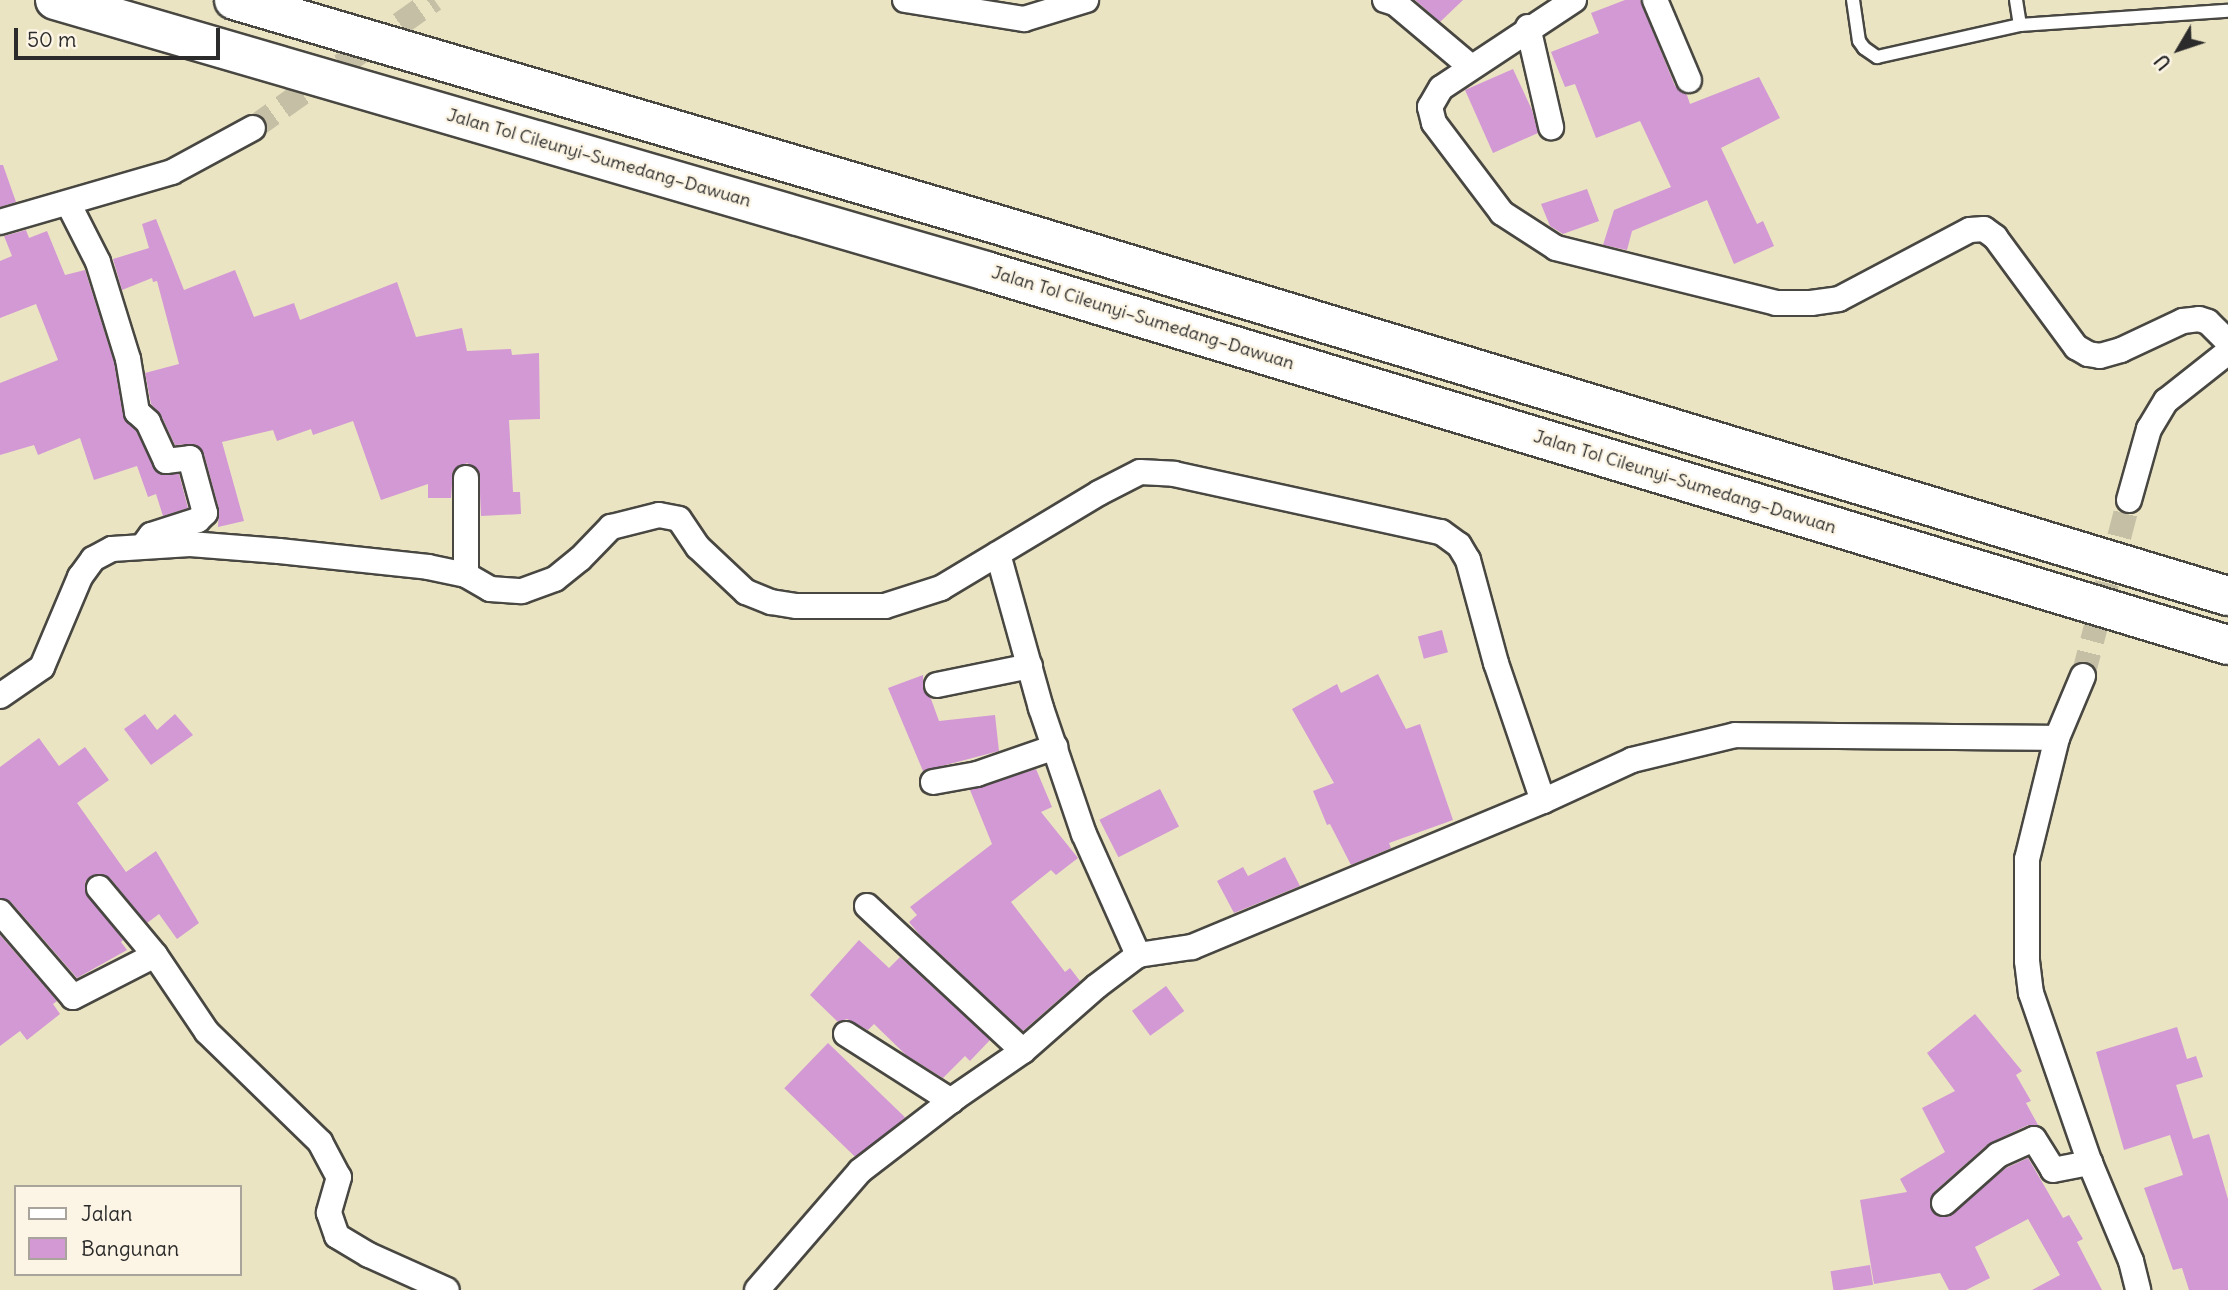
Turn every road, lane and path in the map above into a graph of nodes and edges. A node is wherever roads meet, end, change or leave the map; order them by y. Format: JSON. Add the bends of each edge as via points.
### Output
{"nodes":[{"id":1,"x":55,"y":0,"type":"edge"},
{"id":2,"x":234,"y":0,"type":"edge"},
{"id":3,"x":905,"y":0,"type":"edge"},
{"id":4,"x":1086,"y":0,"type":"edge"},
{"id":5,"x":1385,"y":0,"type":"edge"},
{"id":6,"x":1573,"y":0,"type":"edge"},
{"id":7,"x":1655,"y":0,"type":"edge"},
{"id":8,"x":1853,"y":0,"type":"edge"},
{"id":9,"x":2016,"y":0,"type":"edge"},
{"id":10,"x":2228,"y":12,"type":"edge"},
{"id":11,"x":2020,"y":25,"type":"junction"},
{"id":12,"x":1528,"y":27,"type":"junction"},
{"id":13,"x":1471,"y":67,"type":"junction"},
{"id":14,"x":1689,"y":80,"type":"dead end"},
{"id":15,"x":1551,"y":127,"type":"dead end"},
{"id":16,"x":253,"y":128,"type":"tunnel mouth"},
{"id":17,"x":68,"y":203,"type":"junction"},
{"id":18,"x":0,"y":222,"type":"edge"},
{"id":19,"x":2228,"y":342,"type":"edge"},
{"id":20,"x":2228,"y":352,"type":"edge"},
{"id":21,"x":466,"y":478,"type":"dead end"},
{"id":22,"x":2129,"y":500,"type":"tunnel mouth"},
{"id":23,"x":142,"y":548,"type":"junction"},
{"id":24,"x":998,"y":554,"type":"junction"},
{"id":25,"x":466,"y":575,"type":"junction"},
{"id":26,"x":2228,"y":596,"type":"edge"},
{"id":27,"x":2228,"y":645,"type":"edge"},
{"id":28,"x":1030,"y":666,"type":"junction"},
{"id":29,"x":2083,"y":676,"type":"tunnel mouth"},
{"id":30,"x":937,"y":685,"type":"dead end"},
{"id":31,"x":0,"y":696,"type":"edge"},
{"id":32,"x":2057,"y":738,"type":"junction"},
{"id":33,"x":1055,"y":747,"type":"junction"},
{"id":34,"x":933,"y":782,"type":"dead end"},
{"id":35,"x":1543,"y":801,"type":"junction"},
{"id":36,"x":99,"y":888,"type":"dead end"},
{"id":37,"x":867,"y":906,"type":"dead end"},
{"id":38,"x":0,"y":912,"type":"edge"},
{"id":39,"x":155,"y":954,"type":"junction"},
{"id":40,"x":1138,"y":955,"type":"junction"},
{"id":41,"x":846,"y":1034,"type":"dead end"},
{"id":42,"x":1023,"y":1051,"type":"junction"},
{"id":43,"x":951,"y":1101,"type":"junction"},
{"id":44,"x":2090,"y":1163,"type":"junction"},
{"id":45,"x":1944,"y":1203,"type":"dead end"},
{"id":46,"x":447,"y":1290,"type":"edge"},
{"id":47,"x":757,"y":1290,"type":"edge"},
{"id":48,"x":2138,"y":1290,"type":"edge"}],
"edges":[{"from":1,"to":27,"type":"highway","name":"Jalan Tol Cileunyi–Sumedang–Dawuan","via":[[986,271]]},
{"from":2,"to":26,"type":"highway","via":[[999,225]]},
{"from":3,"to":4,"type":"street","via":[[1024,19]]},
{"from":5,"to":13,"type":"street","via":[[1395,3]]},
{"from":6,"to":12,"type":"street"},
{"from":7,"to":14,"type":"street"},
{"from":8,"to":11,"type":"lane","via":[[1859,41],[1877,57]]},
{"from":9,"to":11,"type":"lane"},
{"from":10,"to":11,"type":"lane"},
{"from":12,"to":13,"type":"street"},
{"from":12,"to":15,"type":"street"},
{"from":13,"to":19,"type":"street","via":[[1441,88],[1430,107],[1434,123],[1502,213],[1556,248],[1776,303],[1811,303],[1839,299],[1970,230],[1984,229],[1995,237],[2076,347],[2088,354],[2121,350],[2183,321],[2199,319]]},
{"from":16,"to":17,"type":"street","via":[[172,173]]},
{"from":17,"to":18,"type":"street"},
{"from":17,"to":23,"type":"street","via":[[98,262],[128,359],[137,412],[148,422],[166,461],[190,458],[205,513],[198,520],[152,535]]},
{"from":20,"to":22,"type":"street","via":[[2166,401],[2149,429]]},
{"from":21,"to":25,"type":"street"},
{"from":23,"to":25,"type":"street","via":[[190,544],[279,551]]},
{"from":23,"to":31,"type":"street","via":[[112,549],[93,559],[80,577],[42,667]]},
{"from":24,"to":25,"type":"street","via":[[941,588],[884,606],[797,606],[771,603],[746,592],[698,547],[678,519],[659,515],[611,527],[555,579],[522,591],[489,589]]},
{"from":24,"to":28,"type":"street"},
{"from":24,"to":35,"type":"street","via":[[1140,472],[1174,474],[1441,532],[1459,545],[1468,560],[1496,663]]},
{"from":28,"to":30,"type":"street"},
{"from":28,"to":33,"type":"street"},
{"from":29,"to":32,"type":"street"},
{"from":32,"to":35,"type":"street","via":[[1735,735],[1632,760]]},
{"from":32,"to":44,"type":"street","via":[[2027,859],[2027,961],[2031,993]]},
{"from":33,"to":34,"type":"street","via":[[978,774]]},
{"from":33,"to":40,"type":"street","via":[[1084,834]]},
{"from":35,"to":40,"type":"street","via":[[1192,947]]},
{"from":36,"to":39,"type":"street"},
{"from":37,"to":42,"type":"street"},
{"from":38,"to":39,"type":"street","via":[[73,997]]},
{"from":39,"to":46,"type":"street","via":[[207,1032],[320,1142],[339,1177],[329,1213],[337,1236]]},
{"from":40,"to":42,"type":"street"},
{"from":41,"to":43,"type":"street"},
{"from":42,"to":43,"type":"street"},
{"from":43,"to":47,"type":"street","via":[[860,1171]]},
{"from":44,"to":45,"type":"street","via":[[2053,1170],[2034,1139],[1992,1160]]},
{"from":44,"to":48,"type":"street"}]}
